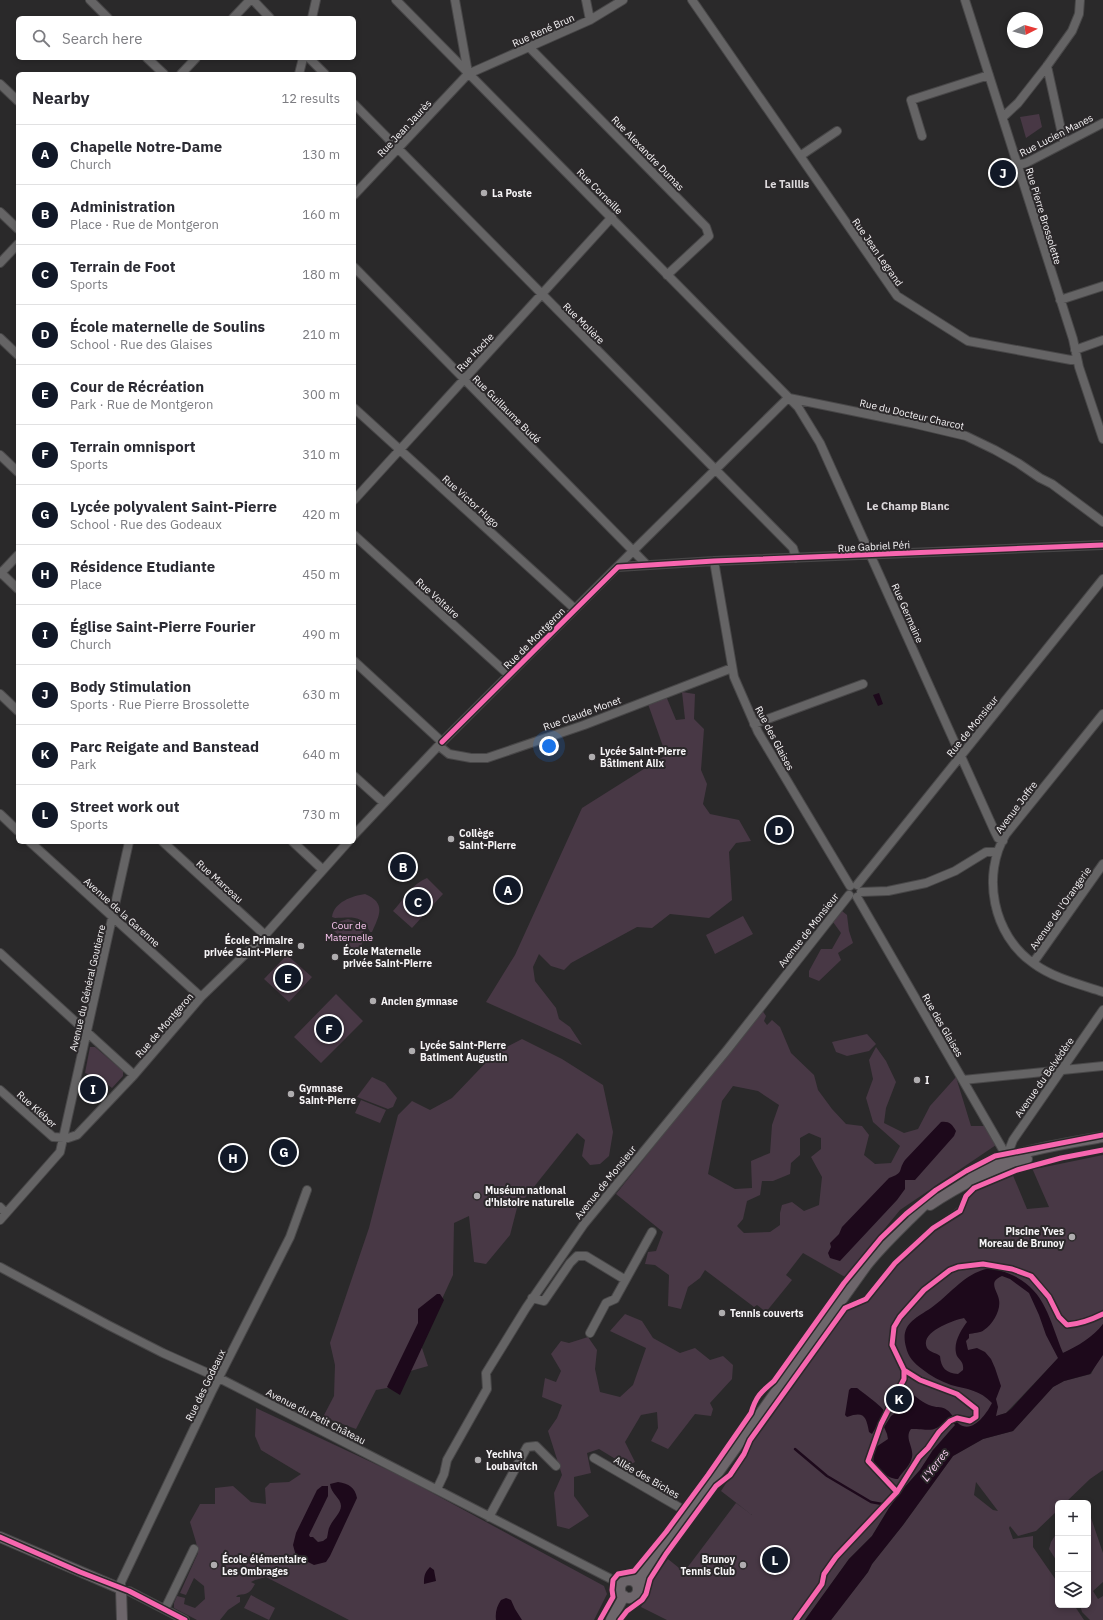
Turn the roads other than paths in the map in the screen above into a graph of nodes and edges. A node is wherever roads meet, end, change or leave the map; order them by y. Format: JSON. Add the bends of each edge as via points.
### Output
{"nodes":[{"id":1,"x":90,"y":0,"type":"edge"},
{"id":2,"x":251,"y":0,"type":"edge"},
{"id":3,"x":316,"y":0,"type":"edge"},
{"id":4,"x":396,"y":0,"type":"edge"},
{"id":5,"x":455,"y":0,"type":"edge"},
{"id":6,"x":586,"y":0,"type":"edge"},
{"id":7,"x":623,"y":0,"type":"edge"},
{"id":8,"x":692,"y":0,"type":"edge"},
{"id":9,"x":965,"y":0,"type":"edge"},
{"id":10,"x":1080,"y":0,"type":"edge"},
{"id":11,"x":106,"y":16,"type":"edge"},
{"id":12,"x":235,"y":16,"type":"edge"},
{"id":13,"x":268,"y":16,"type":"edge"},
{"id":14,"x":312,"y":16,"type":"edge"},
{"id":15,"x":590,"y":20,"type":"junction"},
{"id":16,"x":529,"y":46,"type":"junction"},
{"id":17,"x":149,"y":60,"type":"edge"},
{"id":18,"x":194,"y":60,"type":"edge"},
{"id":19,"x":302,"y":60,"type":"edge"},
{"id":20,"x":312,"y":60,"type":"edge"},
{"id":21,"x":1047,"y":66,"type":"junction"},
{"id":22,"x":162,"y":72,"type":"edge"},
{"id":23,"x":183,"y":72,"type":"edge"},
{"id":24,"x":300,"y":72,"type":"edge"},
{"id":25,"x":323,"y":72,"type":"edge"},
{"id":26,"x":468,"y":74,"type":"junction"},
{"id":27,"x":989,"y":75,"type":"junction"},
{"id":28,"x":0,"y":84,"type":"edge"},
{"id":29,"x":16,"y":99,"type":"edge"},
{"id":30,"x":356,"y":106,"type":"edge"},
{"id":31,"x":1003,"y":117,"type":"junction"},
{"id":32,"x":1103,"y":123,"type":"edge"},
{"id":33,"x":837,"y":130,"type":"dead end"},
{"id":34,"x":922,"y":136,"type":"dead end"},
{"id":35,"x":1064,"y":143,"type":"junction"},
{"id":36,"x":398,"y":148,"type":"junction"},
{"id":37,"x":800,"y":156,"type":"junction"},
{"id":38,"x":1018,"y":165,"type":"junction"},
{"id":39,"x":356,"y":193,"type":"edge"},
{"id":40,"x":0,"y":212,"type":"edge"},
{"id":41,"x":612,"y":217,"type":"junction"},
{"id":42,"x":16,"y":227,"type":"edge"},
{"id":43,"x":16,"y":246,"type":"edge"},
{"id":44,"x":0,"y":263,"type":"edge"},
{"id":45,"x":356,"y":269,"type":"edge"},
{"id":46,"x":668,"y":275,"type":"junction"},
{"id":47,"x":1103,"y":286,"type":"edge"},
{"id":48,"x":542,"y":294,"type":"junction"},
{"id":49,"x":1060,"y":300,"type":"junction"},
{"id":50,"x":0,"y":338,"type":"edge"},
{"id":51,"x":1103,"y":340,"type":"edge"},
{"id":52,"x":1075,"y":350,"type":"junction"},
{"id":53,"x":16,"y":353,"type":"edge"},
{"id":54,"x":1078,"y":359,"type":"junction"},
{"id":55,"x":463,"y":379,"type":"junction"},
{"id":56,"x":788,"y":398,"type":"junction"},
{"id":57,"x":356,"y":410,"type":"edge"},
{"id":58,"x":1103,"y":439,"type":"edge"},
{"id":59,"x":400,"y":450,"type":"junction"},
{"id":60,"x":0,"y":455,"type":"edge"},
{"id":61,"x":16,"y":470,"type":"edge"},
{"id":62,"x":715,"y":470,"type":"junction"},
{"id":63,"x":356,"y":498,"type":"edge"},
{"id":64,"x":1103,"y":522,"type":"edge"},
{"id":65,"x":356,"y":537,"type":"edge"},
{"id":66,"x":1103,"y":546,"type":"edge"},
{"id":67,"x":633,"y":551,"type":"junction"},
{"id":68,"x":870,"y":555,"type":"junction"},
{"id":69,"x":16,"y":557,"type":"edge"},
{"id":70,"x":796,"y":558,"type":"junction"},
{"id":71,"x":714,"y":562,"type":"junction"},
{"id":72,"x":647,"y":565,"type":"junction"},
{"id":73,"x":618,"y":567,"type":"junction"},
{"id":74,"x":0,"y":573,"type":"edge"},
{"id":75,"x":1103,"y":579,"type":"edge"},
{"id":76,"x":16,"y":587,"type":"edge"},
{"id":77,"x":575,"y":609,"type":"junction"},
{"id":78,"x":356,"y":663,"type":"edge"},
{"id":79,"x":732,"y":668,"type":"junction"},
{"id":80,"x":509,"y":675,"type":"junction"},
{"id":81,"x":863,"y":684,"type":"dead end"},
{"id":82,"x":0,"y":694,"type":"edge"},
{"id":83,"x":16,"y":708,"type":"edge"},
{"id":84,"x":1103,"y":714,"type":"edge"},
{"id":85,"x":754,"y":724,"type":"junction"},
{"id":86,"x":441,"y":744,"type":"junction"},
{"id":87,"x":961,"y":757,"type":"junction"},
{"id":88,"x":356,"y":778,"type":"edge"},
{"id":89,"x":384,"y":802,"type":"junction"},
{"id":90,"x":0,"y":814,"type":"edge"},
{"id":91,"x":16,"y":829,"type":"edge"},
{"id":92,"x":356,"y":833,"type":"edge"},
{"id":93,"x":1002,"y":841,"type":"junction"},
{"id":94,"x":32,"y":844,"type":"edge"},
{"id":95,"x":129,"y":844,"type":"edge"},
{"id":96,"x":165,"y":844,"type":"edge"},
{"id":97,"x":295,"y":844,"type":"edge"},
{"id":98,"x":346,"y":844,"type":"edge"},
{"id":99,"x":997,"y":852,"type":"junction"},
{"id":100,"x":1103,"y":864,"type":"edge"},
{"id":101,"x":322,"y":869,"type":"junction"},
{"id":102,"x":855,"y":891,"type":"junction"},
{"id":103,"x":113,"y":917,"type":"junction"},
{"id":104,"x":265,"y":935,"type":"junction"},
{"id":105,"x":0,"y":953,"type":"edge"},
{"id":106,"x":1033,"y":964,"type":"junction"},
{"id":107,"x":1103,"y":992,"type":"edge"},
{"id":108,"x":201,"y":997,"type":"junction"},
{"id":109,"x":1103,"y":1010,"type":"edge"},
{"id":110,"x":87,"y":1031,"type":"junction"},
{"id":111,"x":1103,"y":1066,"type":"edge"},
{"id":112,"x":1062,"y":1070,"type":"junction"},
{"id":113,"x":134,"y":1075,"type":"junction"},
{"id":114,"x":963,"y":1080,"type":"junction"},
{"id":115,"x":0,"y":1090,"type":"edge"},
{"id":116,"x":1103,"y":1137,"type":"edge"},
{"id":117,"x":64,"y":1138,"type":"junction"},
{"id":118,"x":1103,"y":1143,"type":"edge"},
{"id":119,"x":1008,"y":1161,"type":"junction"},
{"id":120,"x":307,"y":1190,"type":"dead end"},
{"id":121,"x":3,"y":1210,"type":"edge"},
{"id":122,"x":0,"y":1220,"type":"edge"},
{"id":123,"x":652,"y":1232,"type":"dead end"},
{"id":124,"x":0,"y":1267,"type":"edge"},
{"id":125,"x":624,"y":1279,"type":"junction"},
{"id":126,"x":532,"y":1298,"type":"junction"},
{"id":127,"x":590,"y":1332,"type":"dead end"},
{"id":128,"x":219,"y":1378,"type":"junction"},
{"id":129,"x":594,"y":1458,"type":"dead end"},
{"id":130,"x":556,"y":1466,"type":"dead end"},
{"id":131,"x":437,"y":1489,"type":"junction"},
{"id":132,"x":689,"y":1513,"type":"junction"},
{"id":133,"x":489,"y":1517,"type":"junction"},
{"id":134,"x":673,"y":1534,"type":"junction"},
{"id":135,"x":0,"y":1537,"type":"edge"},
{"id":136,"x":194,"y":1549,"type":"dead end"},
{"id":137,"x":630,"y":1580,"type":"junction"},
{"id":138,"x":120,"y":1589,"type":"junction"},
{"id":139,"x":638,"y":1589,"type":"junction"},
{"id":140,"x":622,"y":1591,"type":"junction"},
{"id":141,"x":165,"y":1609,"type":"junction"},
{"id":142,"x":122,"y":1620,"type":"edge"},
{"id":143,"x":185,"y":1620,"type":"edge"},
{"id":144,"x":611,"y":1620,"type":"edge"}],
"edges":[{"from":1,"to":11,"type":"street"},
{"from":2,"to":12,"type":"street"},
{"from":2,"to":13,"type":"street"},
{"from":3,"to":14,"type":"street"},
{"from":4,"to":26,"type":"street","name":"Rue Corneille"},
{"from":5,"to":26,"type":"street"},
{"from":6,"to":15,"type":"street"},
{"from":7,"to":15,"type":"street","name":"Rue René Brun"},
{"from":8,"to":37,"type":"street","name":"Rue Jean Legrand"},
{"from":9,"to":27,"type":"street","name":"Rue Pierre Brossolette"},
{"from":10,"to":21,"type":"street","via":[[1079,14],[1072,30]]},
{"from":15,"to":16,"type":"street","name":"Rue René Brun"},
{"from":16,"to":26,"type":"street","name":"Rue René Brun"},
{"from":16,"to":46,"type":"street","name":"Rue Alexandre Dumas","via":[[706,227],[709,236]]},
{"from":17,"to":22,"type":"street"},
{"from":18,"to":23,"type":"street"},
{"from":19,"to":24,"type":"street"},
{"from":20,"to":25,"type":"street"},
{"from":21,"to":31,"type":"street","via":[[1018,103]]},
{"from":21,"to":35,"type":"street"},
{"from":26,"to":36,"type":"street","name":"Rue Jean Jaurès"},
{"from":26,"to":41,"type":"street","name":"Rue Corneille"},
{"from":27,"to":31,"type":"street","name":"Rue Pierre Brossolette"},
{"from":27,"to":34,"type":"street","via":[[911,100]]},
{"from":28,"to":29,"type":"street"},
{"from":30,"to":36,"type":"street","name":"Rue Molière"},
{"from":31,"to":38,"type":"street","name":"Rue Pierre Brossolette"},
{"from":32,"to":35,"type":"street","name":"Rue Lucien Manes"},
{"from":33,"to":37,"type":"street"},
{"from":35,"to":38,"type":"street","name":"Rue Lucien Manes"},
{"from":36,"to":39,"type":"street","name":"Rue Jean Jaurès"},
{"from":36,"to":48,"type":"street","name":"Rue Molière"},
{"from":37,"to":54,"type":"street","name":"Rue Jean Legrand","via":[[897,296],[968,341],[1071,360]]},
{"from":38,"to":49,"type":"street","name":"Rue Pierre Brossolette"},
{"from":40,"to":42,"type":"street"},
{"from":41,"to":46,"type":"street","name":"Rue Corneille"},
{"from":41,"to":48,"type":"street","name":"Rue Hoche"},
{"from":43,"to":44,"type":"street"},
{"from":45,"to":55,"type":"street","name":"Rue Guillaume Budé"},
{"from":46,"to":56,"type":"street","name":"Rue Corneille"},
{"from":47,"to":49,"type":"street"},
{"from":48,"to":55,"type":"street","name":"Rue Hoche"},
{"from":48,"to":62,"type":"street","name":"Rue Molière"},
{"from":49,"to":52,"type":"street","name":"Rue Pierre Brossolette"},
{"from":50,"to":53,"type":"street"},
{"from":51,"to":52,"type":"street"},
{"from":52,"to":54,"type":"street","name":"Rue Pierre Brossolette"},
{"from":54,"to":58,"type":"street","name":"Rue Pierre Brossolette"},
{"from":55,"to":59,"type":"street","name":"Rue Hoche"},
{"from":55,"to":67,"type":"street","name":"Rue Guillaume Budé"},
{"from":56,"to":62,"type":"street","name":"Rue de Montgeron"},
{"from":56,"to":64,"type":"street","name":"Rue du Docteur Charcot","via":[[966,436],[1052,484]]},
{"from":56,"to":68,"type":"street","name":"Rue Germaine","via":[[798,407],[815,434]]},
{"from":57,"to":59,"type":"street","name":"Rue Victor Hugo"},
{"from":59,"to":63,"type":"street","name":"Rue Hoche"},
{"from":59,"to":77,"type":"street","name":"Rue Victor Hugo"},
{"from":60,"to":61,"type":"street"},
{"from":62,"to":67,"type":"street","name":"Rue de Montgeron"},
{"from":62,"to":70,"type":"street","name":"Rue Molière","via":[[793,548]]},
{"from":65,"to":80,"type":"street","name":"Rue Voltaire"},
{"from":66,"to":68,"type":"street","name":"Rue Gabriel Péri"},
{"from":67,"to":72,"type":"street","name":"Rue Guillaume Budé"},
{"from":67,"to":73,"type":"street","name":"Rue de Montgeron"},
{"from":68,"to":70,"type":"street","name":"Rue Gabriel Péri"},
{"from":68,"to":87,"type":"street","name":"Rue Germaine"},
{"from":69,"to":74,"type":"street"},
{"from":70,"to":71,"type":"street","name":"Rue Gabriel Péri"},
{"from":71,"to":72,"type":"street","name":"Rue Gabriel Péri"},
{"from":71,"to":79,"type":"street","name":"Rue des Glaises"},
{"from":72,"to":73,"type":"street"},
{"from":73,"to":77,"type":"street","name":"Rue de Montgeron"},
{"from":74,"to":76,"type":"street"},
{"from":75,"to":87,"type":"street","name":"Rue de Monsieur"},
{"from":77,"to":80,"type":"street","name":"Rue de Montgeron"},
{"from":78,"to":86,"type":"street","name":"Rue Claude Monet"},
{"from":79,"to":85,"type":"street","name":"Rue des Glaises"},
{"from":79,"to":86,"type":"street","name":"Rue Claude Monet","via":[[584,725],[487,758],[449,754]]},
{"from":80,"to":86,"type":"street","name":"Rue de Montgeron"},
{"from":81,"to":85,"type":"street"},
{"from":82,"to":83,"type":"street"},
{"from":84,"to":93,"type":"street","name":"Avenue Joffre"},
{"from":85,"to":102,"type":"street","name":"Rue des Glaises"},
{"from":86,"to":89,"type":"street","name":"Rue de Montgeron"},
{"from":87,"to":93,"type":"street","name":"Rue Germaine","via":[[995,832]]},
{"from":87,"to":102,"type":"street","name":"Rue de Monsieur"},
{"from":88,"to":89,"type":"street"},
{"from":89,"to":92,"type":"street","name":"Rue de Montgeron"},
{"from":90,"to":91,"type":"street"},
{"from":93,"to":99,"type":"street","name":"Avenue Joffre"},
{"from":94,"to":103,"type":"street","name":"Avenue de la Garenne"},
{"from":95,"to":103,"type":"street","name":"Avenue du Général Goutierre"},
{"from":96,"to":104,"type":"street","name":"Rue Marceau"},
{"from":97,"to":101,"type":"street"},
{"from":98,"to":101,"type":"street","name":"Rue de Montgeron"},
{"from":99,"to":102,"type":"street","via":[[986,852],[955,871],[926,883],[888,890]]},
{"from":99,"to":106,"type":"street","name":"Avenue Joffre","via":[[993,884],[997,911],[1009,938]]},
{"from":100,"to":106,"type":"street","name":"Avenue de l'Orangerie"},
{"from":101,"to":104,"type":"street","name":"Rue de Montgeron"},
{"from":102,"to":114,"type":"street","name":"Rue des Glaises"},
{"from":102,"to":126,"type":"street","name":"Avenue de Monsieur","via":[[584,1224]]},
{"from":103,"to":108,"type":"street","name":"Avenue de la Garenne"},
{"from":103,"to":110,"type":"street","name":"Avenue du Général Goutierre"},
{"from":104,"to":108,"type":"street","name":"Rue de Montgeron"},
{"from":105,"to":110,"type":"street"},
{"from":106,"to":107,"type":"street","name":"Avenue Joffre","via":[[1050,973]]},
{"from":108,"to":113,"type":"street","name":"Rue de Montgeron"},
{"from":109,"to":112,"type":"street","name":"Avenue du Belvédère"},
{"from":110,"to":113,"type":"street"},
{"from":110,"to":117,"type":"street","name":"Avenue du Général Goutierre"},
{"from":111,"to":112,"type":"street"},
{"from":112,"to":114,"type":"street"},
{"from":112,"to":119,"type":"street","name":"Avenue du Belvédère","via":[[1013,1140]]},
{"from":113,"to":117,"type":"street","name":"Rue de Montgeron","via":[[77,1135]]},
{"from":114,"to":119,"type":"street","name":"Rue des Glaises"},
{"from":115,"to":117,"type":"street","name":"Rue Kléber","via":[[53,1137]]},
{"from":116,"to":119,"type":"main road","via":[[1073,1142]]},
{"from":117,"to":121,"type":"street","via":[[57,1157]]},
{"from":118,"to":119,"type":"main road"},
{"from":119,"to":132,"type":"main road","via":[[913,1216],[883,1246],[849,1287]]},
{"from":120,"to":128,"type":"street","name":"Rue des Godeaux","via":[[290,1237]]},
{"from":121,"to":122,"type":"street"},
{"from":123,"to":125,"type":"street"},
{"from":124,"to":128,"type":"street","name":"Avenue du Petit Château","via":[[149,1346]]},
{"from":125,"to":126,"type":"street","via":[[586,1256],[577,1256],[544,1301]]},
{"from":125,"to":127,"type":"street","via":[[615,1299],[606,1303]]},
{"from":126,"to":131,"type":"street","name":"Avenue de Monsieur","via":[[486,1373],[487,1390],[447,1460]]},
{"from":128,"to":131,"type":"street","name":"Avenue du Petit Château"},
{"from":128,"to":138,"type":"street","name":"Rue des Godeaux","via":[[124,1574]]},
{"from":129,"to":132,"type":"street","name":"Allée des Biches"},
{"from":130,"to":133,"type":"street","via":[[536,1446],[527,1448]]},
{"from":131,"to":133,"type":"street","name":"Avenue du Petit Château"},
{"from":132,"to":134,"type":"main road"},
{"from":133,"to":140,"type":"street","name":"Avenue du Petit Château","via":[[594,1570]]},
{"from":134,"to":137,"type":"main road","via":[[641,1572]]},
{"from":134,"to":139,"type":"main road"},
{"from":135,"to":138,"type":"main road"},
{"from":136,"to":141,"type":"street"},
{"from":137,"to":139,"type":"main road","via":[[637,1584]]},
{"from":137,"to":140,"type":"main road","via":[[624,1581]]},
{"from":138,"to":141,"type":"street"},
{"from":138,"to":142,"type":"main road"},
{"from":139,"to":140,"type":"main road","via":[[637,1594],[628,1598]]},
{"from":140,"to":144,"type":"main road"},
{"from":141,"to":143,"type":"street"}]}
